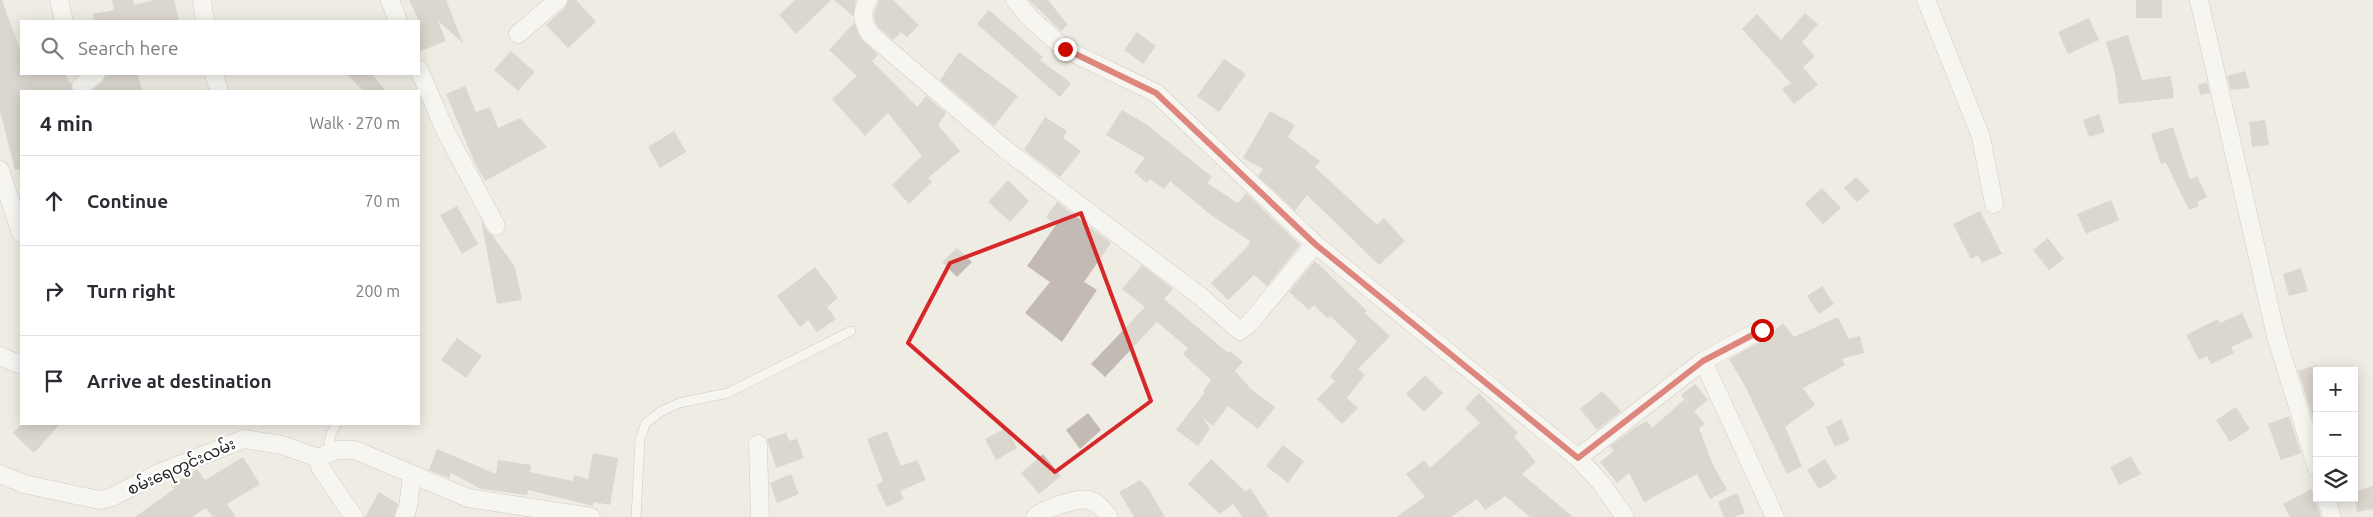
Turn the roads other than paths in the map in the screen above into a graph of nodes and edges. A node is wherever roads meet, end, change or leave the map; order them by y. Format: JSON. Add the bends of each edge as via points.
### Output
{"nodes":[{"id":1,"x":59,"y":0,"type":"edge"},
{"id":2,"x":202,"y":0,"type":"edge"},
{"id":3,"x":390,"y":0,"type":"edge"},
{"id":4,"x":558,"y":0,"type":"edge"},
{"id":5,"x":868,"y":0,"type":"edge"},
{"id":6,"x":1014,"y":0,"type":"edge"},
{"id":7,"x":1926,"y":0,"type":"edge"},
{"id":8,"x":2200,"y":0,"type":"edge"},
{"id":9,"x":64,"y":20,"type":"edge"},
{"id":10,"x":205,"y":20,"type":"edge"},
{"id":11,"x":398,"y":20,"type":"edge"},
{"id":12,"x":518,"y":34,"type":"dead end"},
{"id":13,"x":420,"y":72,"type":"edge"},
{"id":14,"x":94,"y":75,"type":"edge"},
{"id":15,"x":214,"y":75,"type":"edge"},
{"id":16,"x":80,"y":84,"type":"edge"},
{"id":17,"x":219,"y":90,"type":"edge"},
{"id":18,"x":0,"y":170,"type":"edge"},
{"id":19,"x":1994,"y":204,"type":"dead end"},
{"id":20,"x":496,"y":226,"type":"dead end"},
{"id":21,"x":20,"y":230,"type":"edge"},
{"id":22,"x":1315,"y":244,"type":"junction"},
{"id":23,"x":1762,"y":330,"type":"dead end"},
{"id":24,"x":852,"y":331,"type":"dead end"},
{"id":25,"x":0,"y":356,"type":"edge"},
{"id":26,"x":1703,"y":361,"type":"junction"},
{"id":27,"x":20,"y":365,"type":"edge"},
{"id":28,"x":336,"y":425,"type":"edge"},
{"id":29,"x":758,"y":444,"type":"dead end"},
{"id":30,"x":322,"y":457,"type":"junction"},
{"id":31,"x":2314,"y":457,"type":"edge"},
{"id":32,"x":1578,"y":458,"type":"junction"},
{"id":33,"x":0,"y":474,"type":"edge"},
{"id":34,"x":412,"y":474,"type":"junction"},
{"id":35,"x":2327,"y":502,"type":"edge"},
{"id":36,"x":531,"y":512,"type":"edge"},
{"id":37,"x":354,"y":517,"type":"edge"},
{"id":38,"x":404,"y":517,"type":"edge"},
{"id":39,"x":591,"y":517,"type":"edge"},
{"id":40,"x":636,"y":517,"type":"edge"},
{"id":41,"x":760,"y":517,"type":"edge"},
{"id":42,"x":1035,"y":517,"type":"edge"},
{"id":43,"x":1109,"y":517,"type":"edge"},
{"id":44,"x":1625,"y":517,"type":"edge"},
{"id":45,"x":1775,"y":517,"type":"edge"},
{"id":46,"x":2332,"y":517,"type":"edge"}],
"edges":[{"from":1,"to":9,"type":"street"},
{"from":2,"to":10,"type":"street"},
{"from":3,"to":11,"type":"street"},
{"from":4,"to":12,"type":"street"},
{"from":5,"to":22,"type":"street","via":[[862,21],[870,34],[1006,150],[1200,296],[1240,332]]},
{"from":6,"to":22,"type":"street","via":[[1065,49],[1156,93]]},
{"from":7,"to":19,"type":"street","via":[[1981,137]]},
{"from":8,"to":31,"type":"street","via":[[2276,336]]},
{"from":13,"to":20,"type":"street","via":[[446,132]]},
{"from":14,"to":16,"type":"street"},
{"from":15,"to":17,"type":"street"},
{"from":18,"to":21,"type":"street"},
{"from":22,"to":32,"type":"street"},
{"from":23,"to":26,"type":"street"},
{"from":24,"to":40,"type":"lane","via":[[728,393],[679,403],[646,423],[640,439]]},
{"from":25,"to":27,"type":"street"},
{"from":26,"to":32,"type":"street"},
{"from":26,"to":45,"type":"street"},
{"from":28,"to":30,"type":"lane"},
{"from":29,"to":41,"type":"street"},
{"from":30,"to":33,"type":"street","name":"စမ်းရေတွင်းလမ်း","via":[[282,445],[244,439],[99,500],[24,484]]},
{"from":30,"to":34,"type":"street","name":"စမ်းရေတွင်းလမ်း","via":[[336,450],[355,450]]},
{"from":30,"to":37,"type":"street","via":[[320,467]]},
{"from":32,"to":44,"type":"street"},
{"from":34,"to":36,"type":"street","name":"စမ်းရေတွင်းလမ်း","via":[[468,498]]},
{"from":34,"to":38,"type":"street","via":[[410,501]]},
{"from":35,"to":46,"type":"street"},
{"from":36,"to":39,"type":"street","name":"စမ်းရေတွင်းလမ်း"},
{"from":42,"to":43,"type":"street","via":[[1087,499],[1101,506]]}]}
